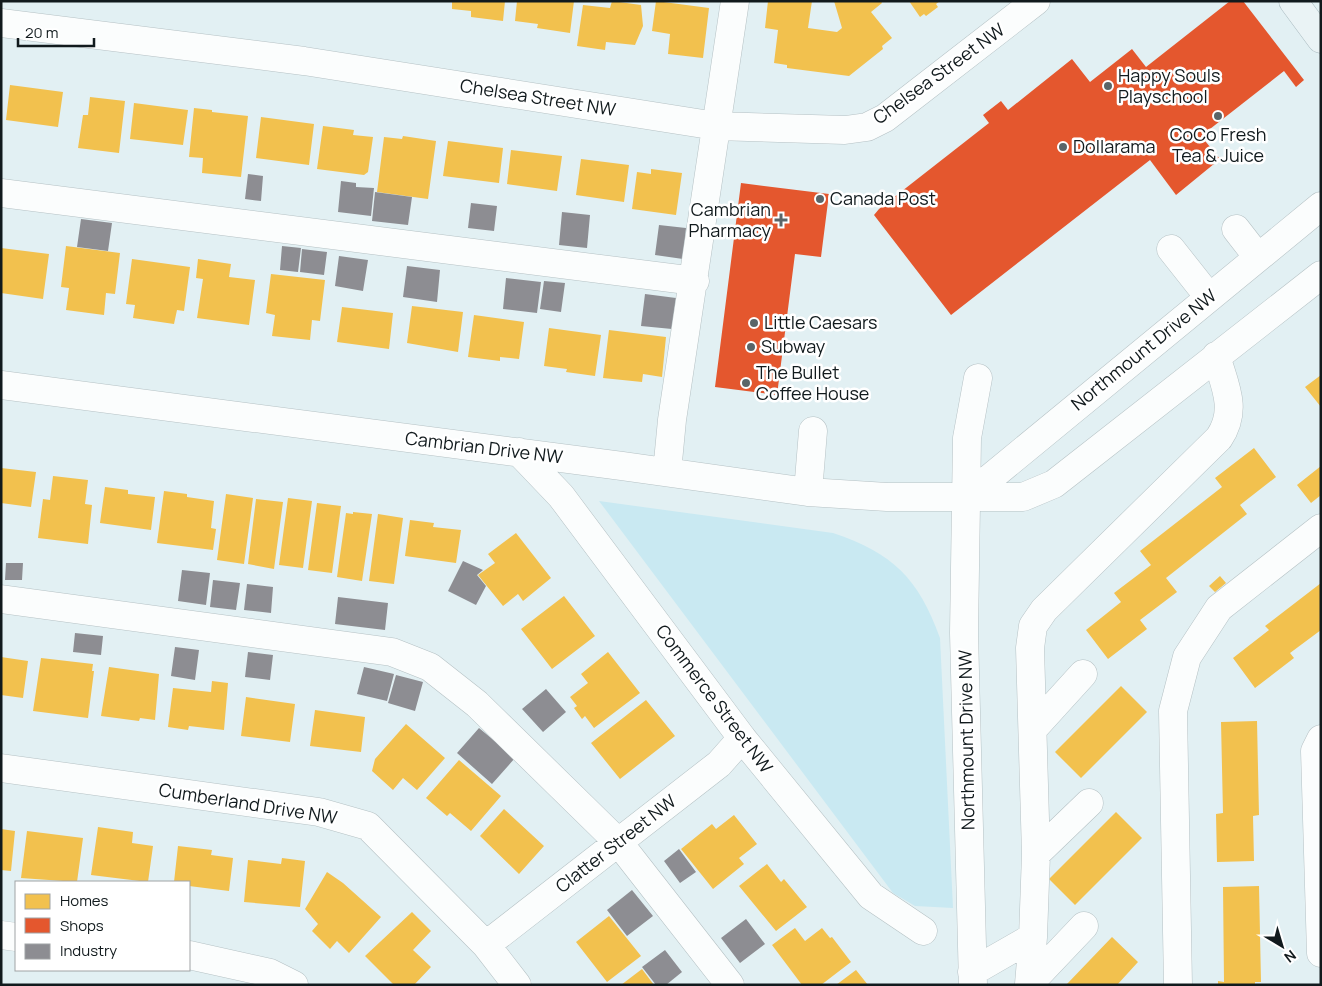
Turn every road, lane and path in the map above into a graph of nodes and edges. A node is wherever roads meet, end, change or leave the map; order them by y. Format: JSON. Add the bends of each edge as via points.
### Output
{"nodes":[{"id":1,"x":735,"y":1,"type":"edge"},
{"id":2,"x":1036,"y":1,"type":"edge"},
{"id":3,"x":1293,"y":1,"type":"edge"},
{"id":4,"x":1,"y":23,"type":"edge"},
{"id":5,"x":1321,"y":38,"type":"edge"},
{"id":6,"x":716,"y":126,"type":"junction"},
{"id":7,"x":1,"y":193,"type":"edge"},
{"id":8,"x":1321,"y":206,"type":"edge"},
{"id":9,"x":1236,"y":229,"type":"dead end"},
{"id":10,"x":1171,"y":249,"type":"dead end"},
{"id":11,"x":1258,"y":256,"type":"junction"},
{"id":12,"x":1321,"y":274,"type":"edge"},
{"id":13,"x":694,"y":281,"type":"junction"},
{"id":14,"x":1209,"y":297,"type":"junction"},
{"id":15,"x":1216,"y":356,"type":"junction"},
{"id":16,"x":978,"y":378,"type":"dead end"},
{"id":17,"x":1,"y":385,"type":"edge"},
{"id":18,"x":813,"y":431,"type":"dead end"},
{"id":19,"x":519,"y":452,"type":"junction"},
{"id":20,"x":668,"y":472,"type":"junction"},
{"id":21,"x":808,"y":492,"type":"junction"},
{"id":22,"x":968,"y":496,"type":"junction"},
{"id":23,"x":1321,"y":528,"type":"edge"},
{"id":24,"x":1,"y":599,"type":"edge"},
{"id":25,"x":1083,"y":674,"type":"dead end"},
{"id":26,"x":1033,"y":729,"type":"junction"},
{"id":27,"x":742,"y":738,"type":"junction"},
{"id":28,"x":1319,"y":747,"type":"edge"},
{"id":29,"x":1,"y":768,"type":"edge"},
{"id":30,"x":1089,"y":803,"type":"dead end"},
{"id":31,"x":619,"y":843,"type":"junction"},
{"id":32,"x":1036,"y":854,"type":"junction"},
{"id":33,"x":1084,"y":926,"type":"dead end"},
{"id":34,"x":923,"y":931,"type":"dead end"},
{"id":35,"x":1,"y":935,"type":"edge"},
{"id":36,"x":15,"y":937,"type":"edge"},
{"id":37,"x":1033,"y":937,"type":"junction"},
{"id":38,"x":486,"y":945,"type":"junction"},
{"id":39,"x":1321,"y":952,"type":"edge"},
{"id":40,"x":190,"y":955,"type":"edge"},
{"id":41,"x":973,"y":978,"type":"edge"},
{"id":42,"x":294,"y":985,"type":"edge"},
{"id":43,"x":517,"y":985,"type":"edge"},
{"id":44,"x":730,"y":985,"type":"edge"},
{"id":45,"x":1178,"y":985,"type":"edge"}],
"edges":[{"from":1,"to":6,"type":"street"},
{"from":2,"to":6,"type":"street","name":"Chelsea Street NW","via":[[886,118],[866,127],[845,130]]},
{"from":3,"to":5,"type":"main road"},
{"from":4,"to":6,"type":"street","name":"Chelsea Street NW","via":[[304,61]]},
{"from":6,"to":13,"type":"street"},
{"from":7,"to":13,"type":"street"},
{"from":8,"to":11,"type":"street","name":"Northmount Drive NW"},
{"from":9,"to":11,"type":"street"},
{"from":10,"to":14,"type":"street"},
{"from":11,"to":14,"type":"street","name":"Northmount Drive NW"},
{"from":12,"to":15,"type":"street"},
{"from":13,"to":20,"type":"street","via":[[672,420]]},
{"from":14,"to":22,"type":"street","name":"Northmount Drive NW"},
{"from":15,"to":22,"type":"street","via":[[1054,484],[1023,497]]},
{"from":15,"to":26,"type":"street","via":[[1230,410],[1227,425],[1219,438],[1044,610],[1033,626],[1030,648]]},
{"from":16,"to":22,"type":"street","via":[[967,438]]},
{"from":17,"to":19,"type":"street","name":"Cambrian Drive NW"},
{"from":18,"to":21,"type":"street"},
{"from":19,"to":20,"type":"street","name":"Cambrian Drive NW"},
{"from":19,"to":27,"type":"street","name":"Commerce Street NW","via":[[562,496]]},
{"from":20,"to":21,"type":"street","name":"Cambrian Drive NW"},
{"from":21,"to":22,"type":"street","name":"Cambrian Drive NW","via":[[887,497]]},
{"from":22,"to":41,"type":"street","name":"Northmount Drive NW","via":[[964,633]]},
{"from":23,"to":45,"type":"street","via":[[1219,608],[1187,656],[1173,711]]},
{"from":24,"to":31,"type":"street","via":[[392,652],[430,667],[477,704]]},
{"from":25,"to":26,"type":"street"},
{"from":26,"to":32,"type":"street"},
{"from":27,"to":31,"type":"street","name":"Clatter Street NW","via":[[719,764]]},
{"from":27,"to":34,"type":"street","name":"Commerce Street NW","via":[[870,896]]},
{"from":28,"to":39,"type":"street"},
{"from":29,"to":38,"type":"street","name":"Cumberland Drive NW","via":[[319,812],[368,826]]},
{"from":30,"to":32,"type":"street"},
{"from":31,"to":38,"type":"street","name":"Clatter Street NW"},
{"from":31,"to":44,"type":"street"},
{"from":32,"to":37,"type":"street"},
{"from":33,"to":37,"type":"street","via":[[1030,984]]},
{"from":35,"to":36,"type":"street"},
{"from":37,"to":41,"type":"street"},
{"from":38,"to":43,"type":"street","name":"Cumberland Drive NW"},
{"from":40,"to":42,"type":"street","via":[[270,973]]}]}
